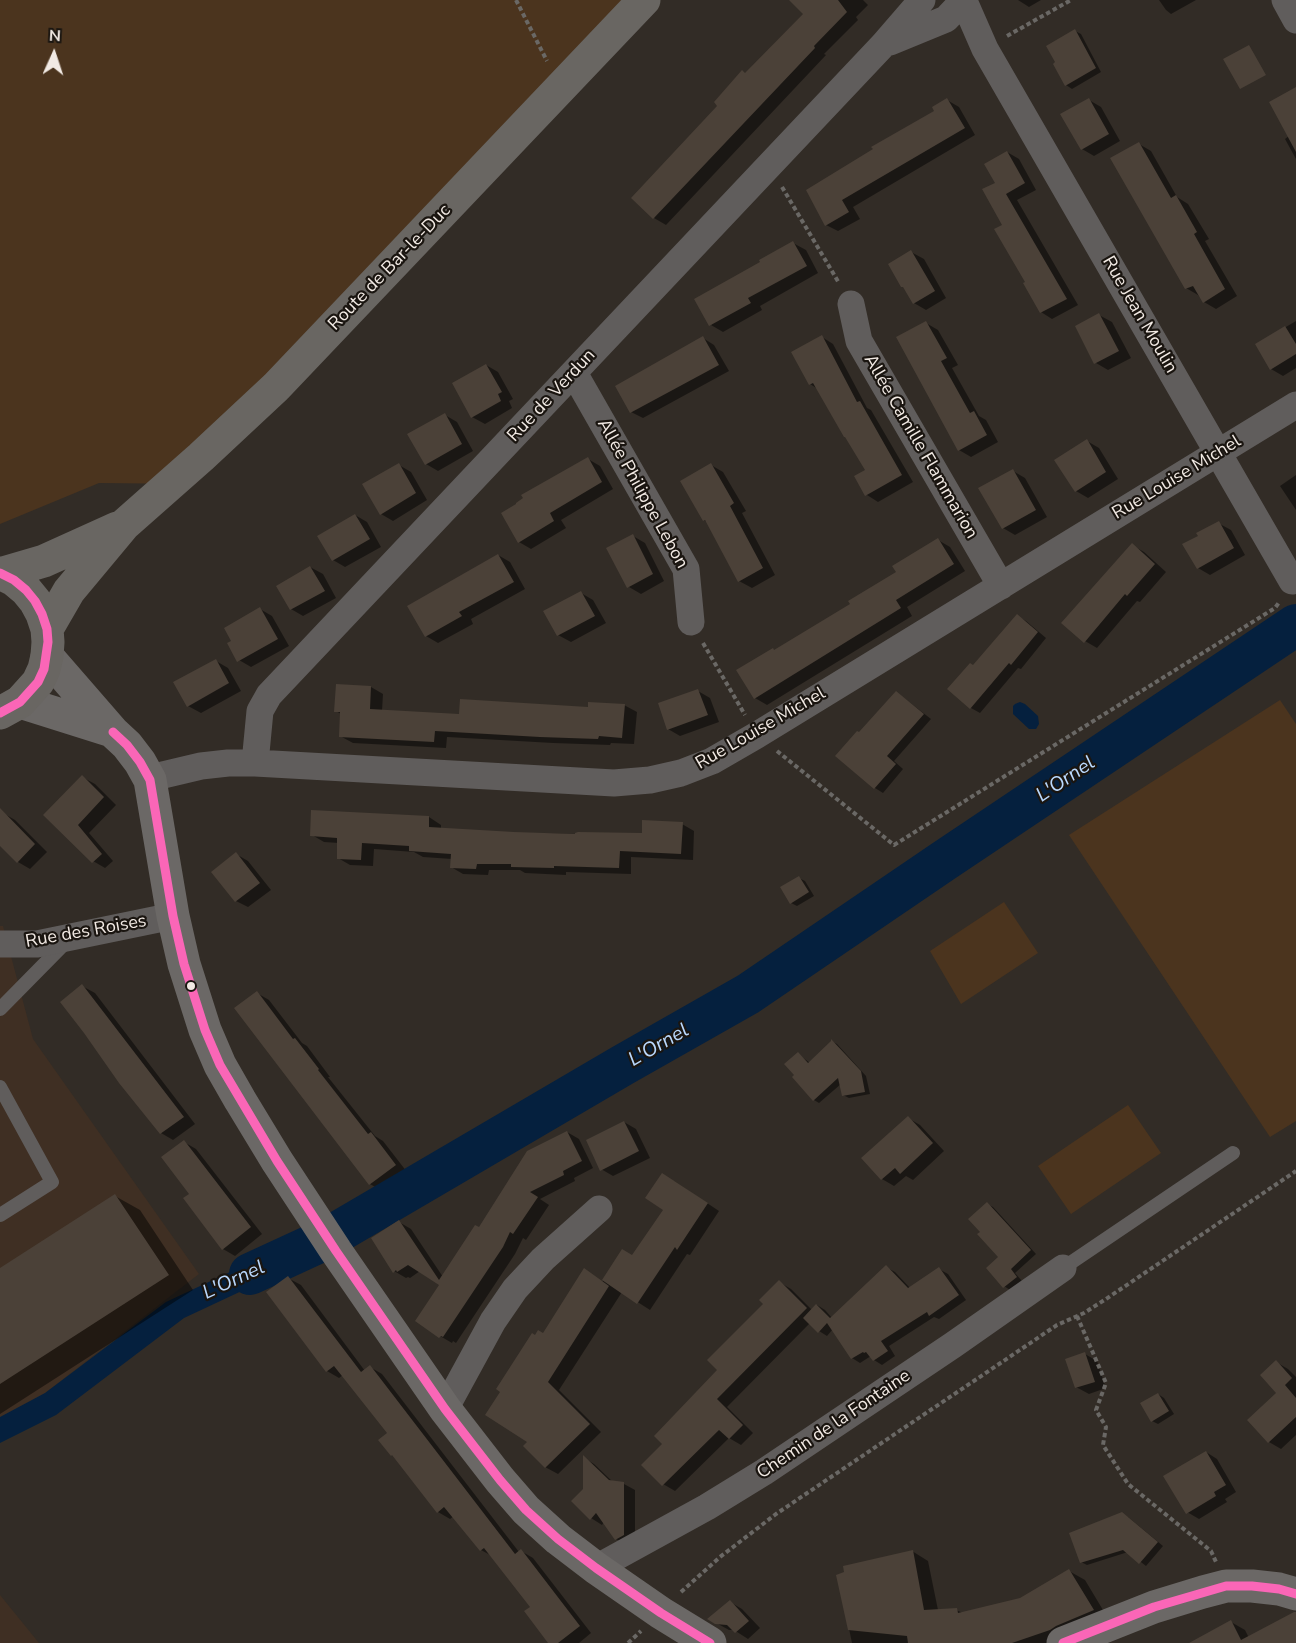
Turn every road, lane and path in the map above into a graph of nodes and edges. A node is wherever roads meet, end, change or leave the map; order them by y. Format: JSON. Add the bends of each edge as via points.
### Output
{"nodes":[{"id":1,"x":516,"y":0,"type":"edge"},
{"id":2,"x":644,"y":0,"type":"edge"},
{"id":3,"x":922,"y":0,"type":"edge"},
{"id":4,"x":1071,"y":0,"type":"edge"},
{"id":5,"x":1285,"y":0,"type":"edge"},
{"id":6,"x":955,"y":4,"type":"edge"},
{"id":7,"x":1296,"y":20,"type":"edge"},
{"id":8,"x":883,"y":45,"type":"junction"},
{"id":9,"x":986,"y":49,"type":"junction"},
{"id":10,"x":561,"y":88,"type":"junction"},
{"id":11,"x":769,"y":165,"type":"junction"},
{"id":12,"x":851,"y":304,"type":"joint"},
{"id":13,"x":574,"y":373,"type":"junction"},
{"id":14,"x":1296,"y":405,"type":"edge"},
{"id":15,"x":1218,"y":453,"type":"junction"},
{"id":16,"x":124,"y":525,"type":"junction"},
{"id":17,"x":0,"y":574,"type":"edge"},
{"id":18,"x":1292,"y":581,"type":"joint"},
{"id":19,"x":1001,"y":586,"type":"junction"},
{"id":20,"x":691,"y":622,"type":"joint"},
{"id":21,"x":47,"y":642,"type":"junction"},
{"id":22,"x":10,"y":707,"type":"edge"},
{"id":23,"x":113,"y":732,"type":"junction"},
{"id":24,"x":756,"y":735,"type":"junction"},
{"id":25,"x":255,"y":763,"type":"junction"},
{"id":26,"x":150,"y":780,"type":"junction"},
{"id":27,"x":172,"y":916,"type":"junction"},
{"id":28,"x":69,"y":938,"type":"junction"},
{"id":29,"x":0,"y":944,"type":"edge"},
{"id":30,"x":0,"y":1009,"type":"edge"},
{"id":31,"x":0,"y":1087,"type":"edge"},
{"id":32,"x":1233,"y":1153,"type":"dead end"},
{"id":33,"x":1296,"y":1171,"type":"edge"},
{"id":34,"x":599,"y":1209,"type":"dead end"},
{"id":35,"x":0,"y":1215,"type":"edge"},
{"id":36,"x":1063,"y":1268,"type":"joint"},
{"id":37,"x":1077,"y":1316,"type":"junction"},
{"id":38,"x":445,"y":1409,"type":"junction"},
{"id":39,"x":596,"y":1568,"type":"junction"},
{"id":40,"x":1227,"y":1586,"type":"junction"},
{"id":41,"x":1296,"y":1594,"type":"edge"},
{"id":42,"x":661,"y":1613,"type":"junction"},
{"id":43,"x":710,"y":1643,"type":"edge"},
{"id":44,"x":1063,"y":1643,"type":"edge"}],
"edges":[{"from":1,"to":10,"type":"path"},
{"from":2,"to":10,"type":"main road","name":"Route de Bar-le-Duc"},
{"from":3,"to":8,"type":"street","name":"Rue de Verdun"},
{"from":4,"to":9,"type":"path"},
{"from":5,"to":7,"type":"street"},
{"from":6,"to":8,"type":"street","name":"Rue de Verdun"},
{"from":6,"to":9,"type":"street","name":"Rue Jean Moulin"},
{"from":8,"to":11,"type":"street","name":"Rue de Verdun"},
{"from":9,"to":15,"type":"street","name":"Rue Jean Moulin"},
{"from":10,"to":16,"type":"main road","name":"Route de Bar-le-Duc","via":[[276,387]]},
{"from":11,"to":12,"type":"path"},
{"from":11,"to":13,"type":"street","name":"Rue de Verdun"},
{"from":12,"to":19,"type":"street","name":"Allée Camille Flammarion","via":[[859,341]]},
{"from":13,"to":20,"type":"street","name":"Allée Philippe Lebon","via":[[686,570]]},
{"from":13,"to":25,"type":"street","name":"Rue de Verdun","via":[[269,695],[257,728]]},
{"from":14,"to":15,"type":"street","name":"Rue Louise Michel"},
{"from":15,"to":18,"type":"street","name":"Rue Jean Moulin"},
{"from":15,"to":19,"type":"street","name":"Rue Louise Michel"},
{"from":16,"to":17,"type":"main road","name":"Route de Bar-le-Duc","via":[[44,561]]},
{"from":16,"to":21,"type":"main road","name":"Route de Bar-le-Duc","via":[[69,591]]},
{"from":17,"to":21,"type":"main road","via":[[14,580],[35,601],[42,614]]},
{"from":18,"to":24,"type":"path","via":[[1275,608],[894,845]]},
{"from":19,"to":24,"type":"street","name":"Rue Louise Michel"},
{"from":20,"to":24,"type":"path"},
{"from":21,"to":22,"type":"main road","name":"Route de Bar-le-Duc","via":[[38,682]]},
{"from":21,"to":23,"type":"street"},
{"from":22,"to":23,"type":"street"},
{"from":23,"to":26,"type":"street","via":[[127,745]]},
{"from":24,"to":25,"type":"street","name":"Rue Louise Michel","via":[[712,761],[681,773],[614,783]]},
{"from":25,"to":26,"type":"street","name":"Rue Louise Michel","via":[[201,766]]},
{"from":26,"to":27,"type":"street"},
{"from":27,"to":28,"type":"street","name":"Rue des Roises"},
{"from":27,"to":38,"type":"street","via":[[205,1030],[220,1065],[277,1161]]},
{"from":28,"to":29,"type":"street","name":"Rue des Roises","via":[[37,944]]},
{"from":28,"to":30,"type":"lane"},
{"from":31,"to":35,"type":"lane","via":[[52,1182]]},
{"from":32,"to":36,"type":"lane"},
{"from":33,"to":37,"type":"path"},
{"from":34,"to":38,"type":"street","via":[[515,1288]]},
{"from":36,"to":39,"type":"street","name":"Chemin de la Fontaine","via":[[764,1472]]},
{"from":37,"to":40,"type":"path","via":[[1106,1383],[1096,1410],[1106,1427],[1103,1445],[1128,1484],[1211,1551]]},
{"from":37,"to":42,"type":"path","via":[[1057,1325],[776,1514],[720,1557]]},
{"from":38,"to":39,"type":"street","via":[[526,1510]]},
{"from":39,"to":42,"type":"street"},
{"from":40,"to":41,"type":"street","via":[[1279,1589]]},
{"from":40,"to":44,"type":"street","via":[[1154,1607]]},
{"from":42,"to":43,"type":"street"}]}
